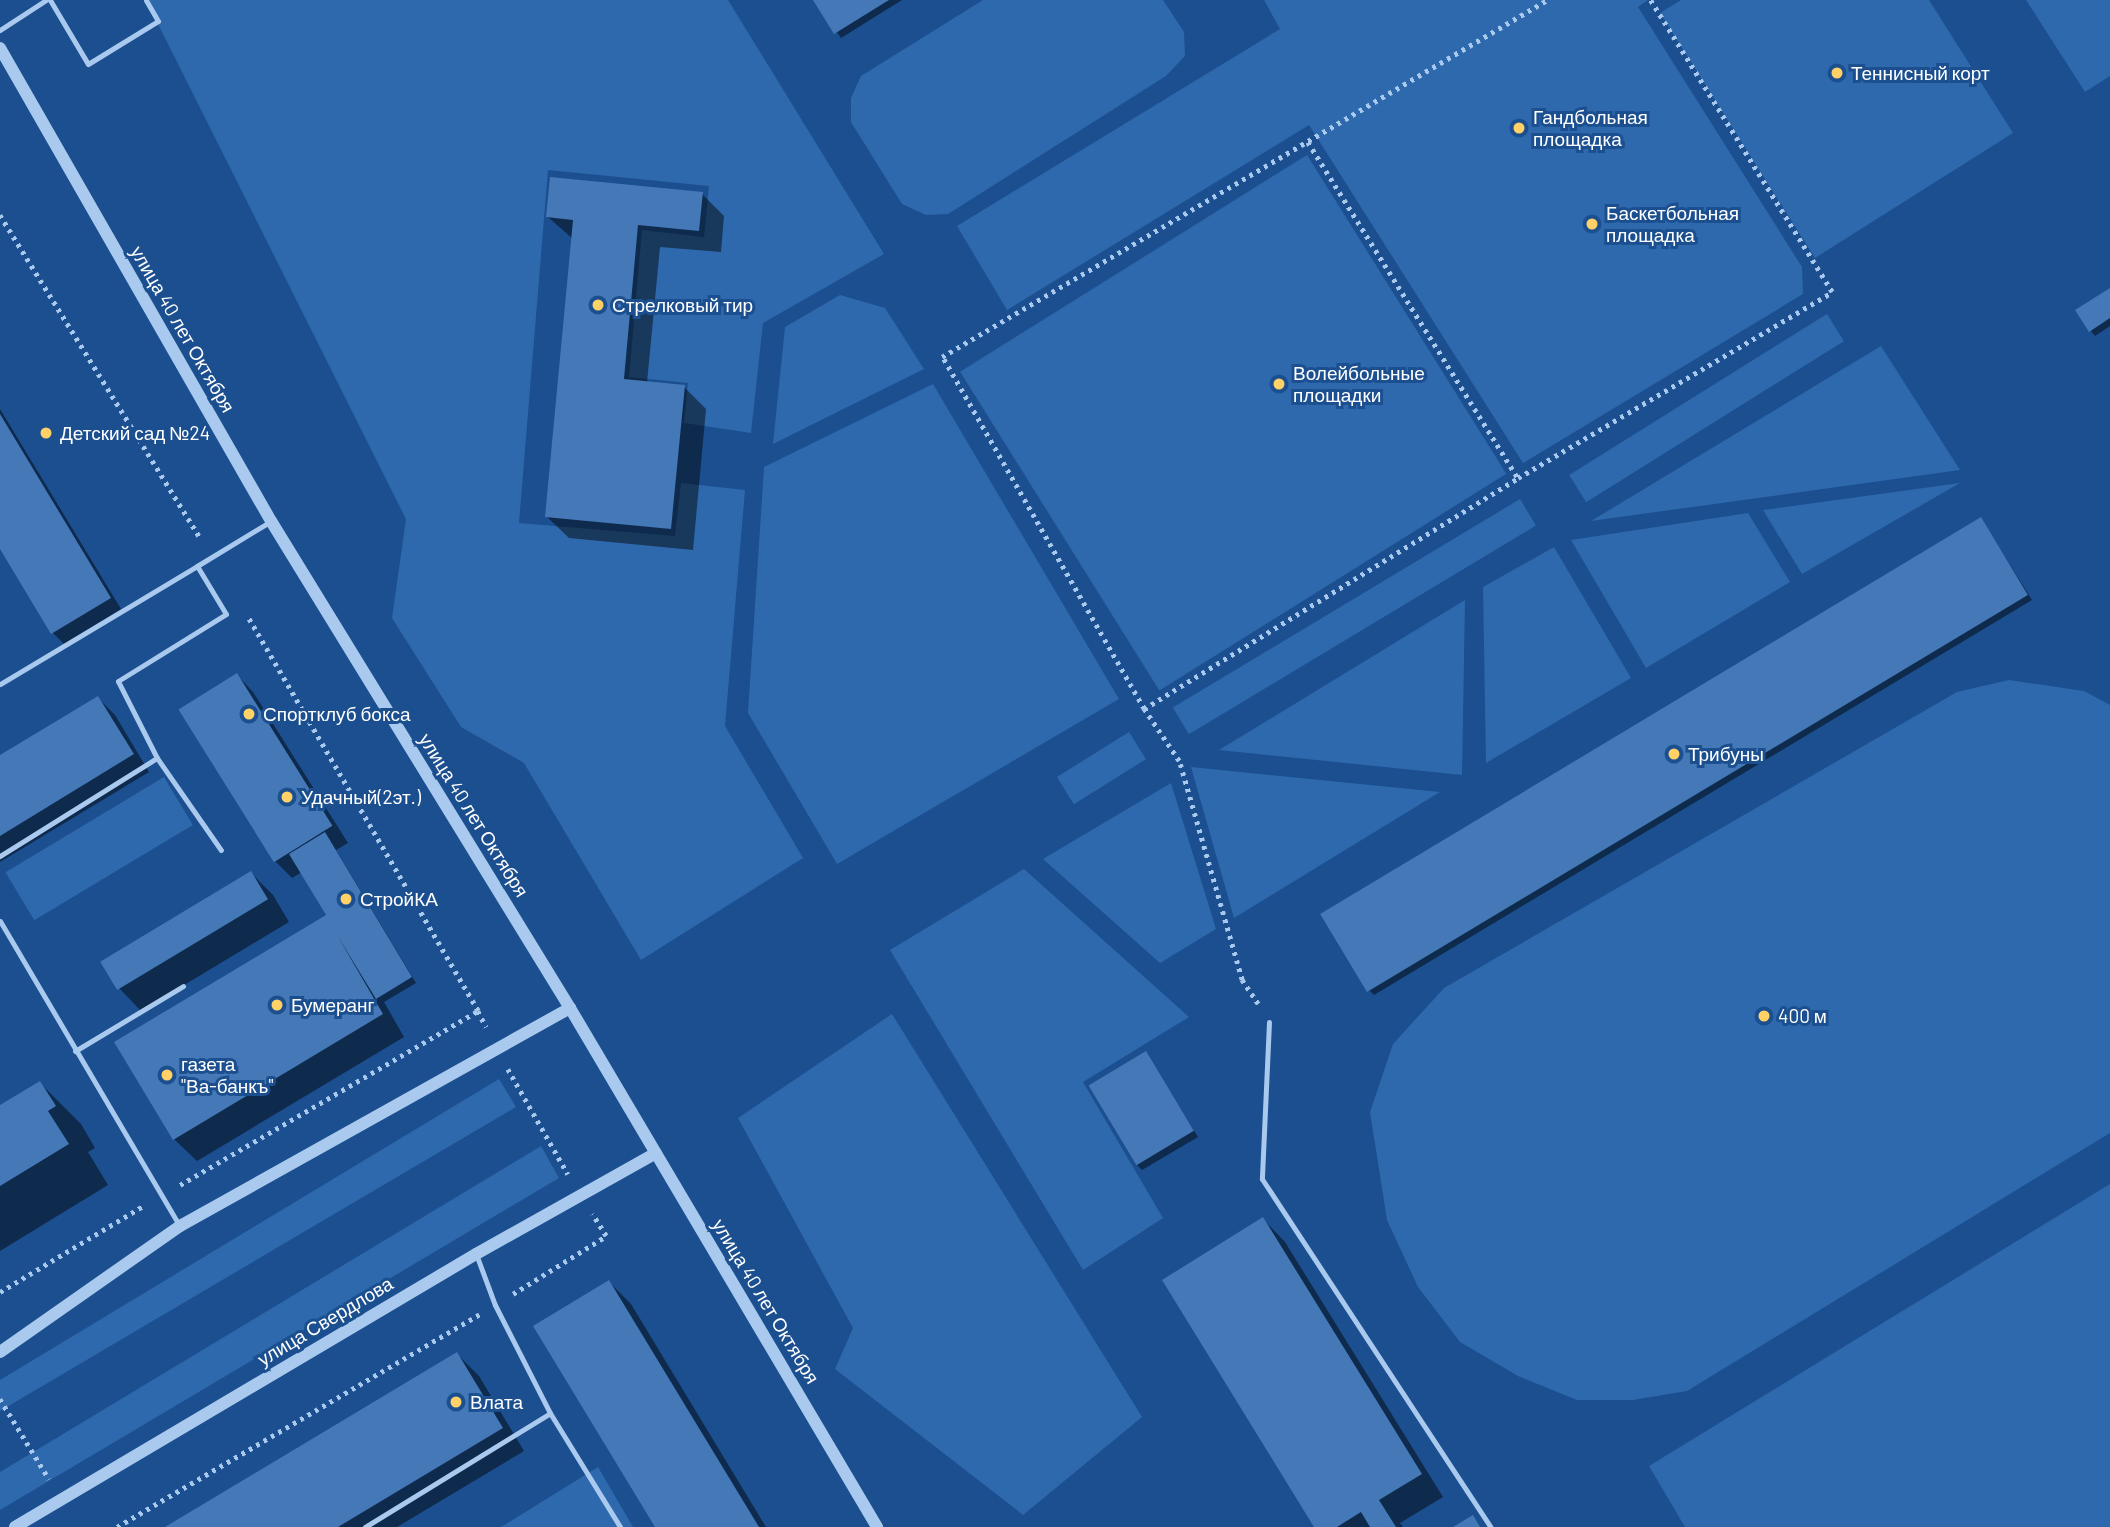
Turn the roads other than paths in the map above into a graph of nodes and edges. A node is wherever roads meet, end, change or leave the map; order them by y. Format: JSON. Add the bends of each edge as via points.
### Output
{"nodes":[{"id":1,"x":48,"y":0,"type":"edge"},
{"id":2,"x":146,"y":0,"type":"edge"},
{"id":3,"x":0,"y":30,"type":"edge"},
{"id":4,"x":0,"y":48,"type":"edge"},
{"id":5,"x":271,"y":520,"type":"junction"},
{"id":6,"x":197,"y":566,"type":"junction"},
{"id":7,"x":0,"y":684,"type":"edge"},
{"id":8,"x":157,"y":758,"type":"junction"},
{"id":9,"x":221,"y":850,"type":"dead end"},
{"id":10,"x":0,"y":856,"type":"edge"},
{"id":11,"x":0,"y":921,"type":"edge"},
{"id":12,"x":183,"y":986,"type":"dead end"},
{"id":13,"x":570,"y":1008,"type":"junction"},
{"id":14,"x":1269,"y":1022,"type":"road end"},
{"id":15,"x":75,"y":1051,"type":"junction"},
{"id":16,"x":656,"y":1153,"type":"junction"},
{"id":17,"x":180,"y":1226,"type":"junction"},
{"id":18,"x":476,"y":1254,"type":"junction"},
{"id":19,"x":0,"y":1352,"type":"edge"},
{"id":20,"x":550,"y":1413,"type":"junction"},
{"id":21,"x":15,"y":1527,"type":"edge"},
{"id":22,"x":365,"y":1527,"type":"edge"},
{"id":23,"x":620,"y":1527,"type":"edge"},
{"id":24,"x":877,"y":1527,"type":"edge"},
{"id":25,"x":1491,"y":1527,"type":"edge"}],
"edges":[{"from":1,"to":2,"type":"lane","via":[[88,64],[158,21]]},
{"from":1,"to":3,"type":"lane"},
{"from":4,"to":5,"type":"street","name":"улица 40 лет Октября"},
{"from":5,"to":6,"type":"lane"},
{"from":5,"to":13,"type":"street","name":"улица 40 лет Октября"},
{"from":6,"to":7,"type":"lane"},
{"from":6,"to":8,"type":"lane","via":[[226,614],[118,681]]},
{"from":8,"to":9,"type":"lane"},
{"from":8,"to":10,"type":"lane"},
{"from":11,"to":15,"type":"lane"},
{"from":12,"to":15,"type":"lane"},
{"from":13,"to":16,"type":"street","name":"улица 40 лет Октября"},
{"from":13,"to":17,"type":"street"},
{"from":14,"to":25,"type":"lane","via":[[1262,1179]]},
{"from":15,"to":17,"type":"lane"},
{"from":16,"to":18,"type":"street","name":"улица Свердлова"},
{"from":16,"to":24,"type":"street","name":"улица 40 лет Октября"},
{"from":17,"to":19,"type":"street"},
{"from":18,"to":20,"type":"lane","via":[[495,1305]]},
{"from":18,"to":21,"type":"street","name":"улица Свердлова"},
{"from":20,"to":22,"type":"lane"},
{"from":20,"to":23,"type":"lane"}]}
